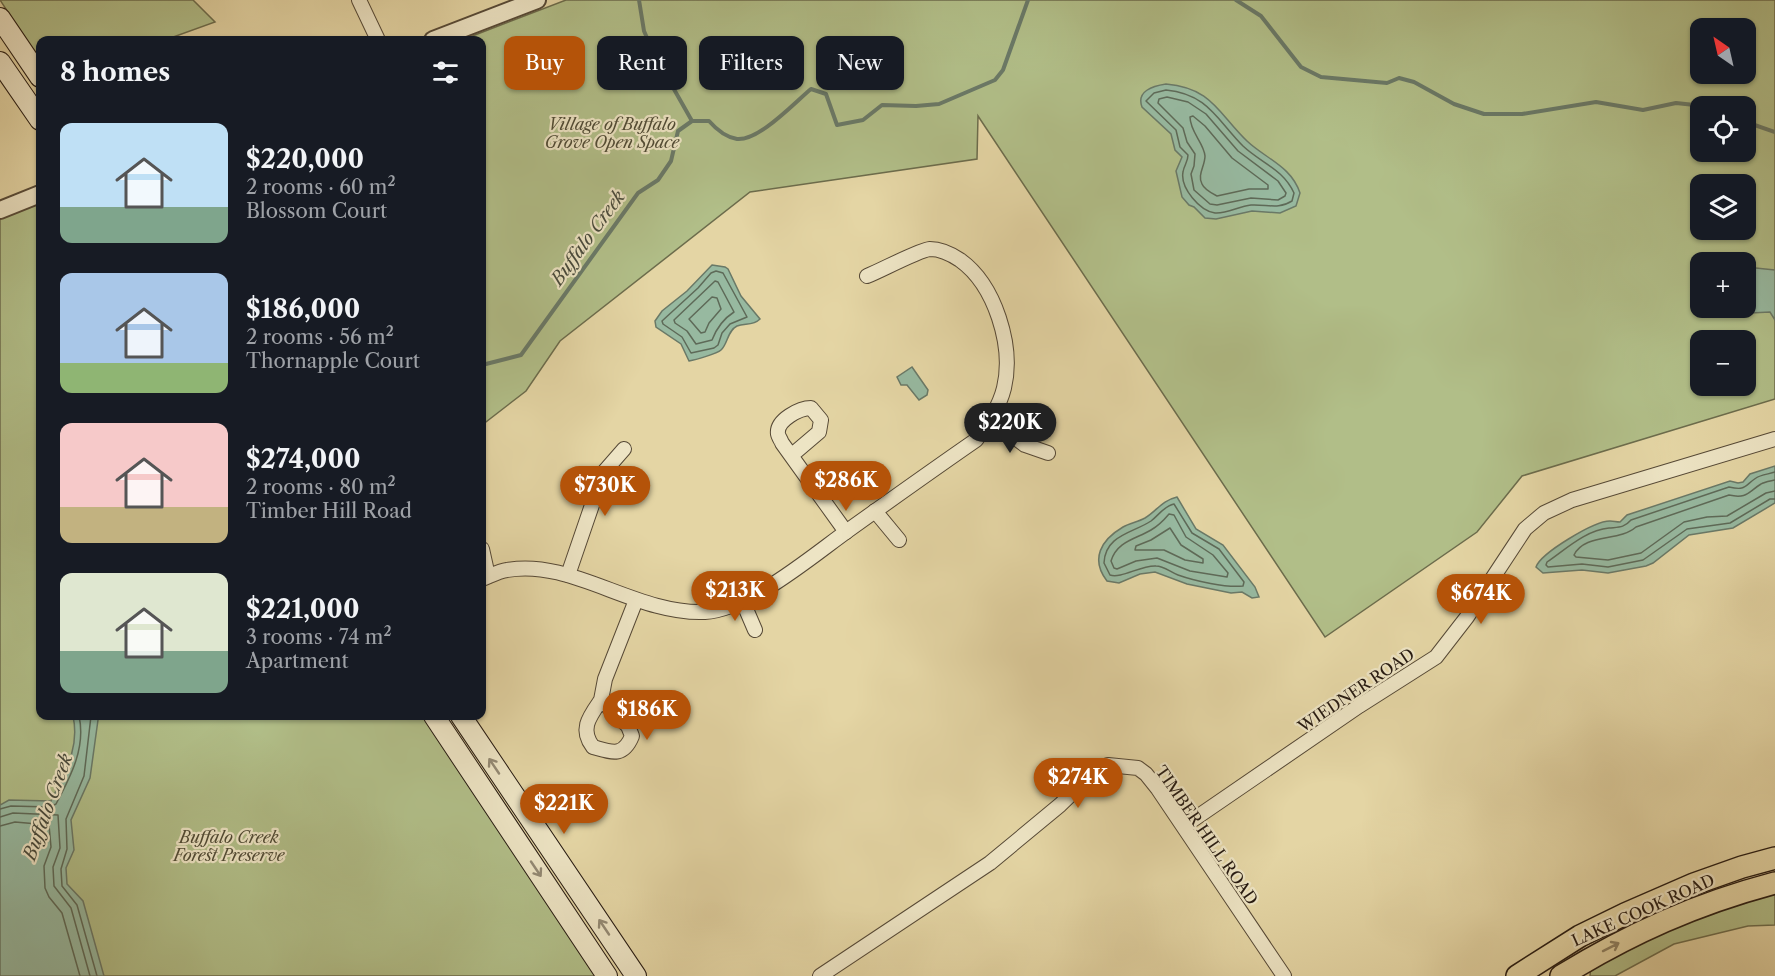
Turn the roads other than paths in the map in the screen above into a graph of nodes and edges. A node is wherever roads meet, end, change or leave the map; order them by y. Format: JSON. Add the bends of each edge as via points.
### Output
{"nodes":[{"id":1,"x":358,"y":0,"type":"edge"},
{"id":2,"x":537,"y":0,"type":"edge"},
{"id":3,"x":0,"y":18,"type":"edge"},
{"id":4,"x":376,"y":36,"type":"edge"},
{"id":5,"x":443,"y":36,"type":"edge"},
{"id":6,"x":0,"y":62,"type":"edge"},
{"id":7,"x":36,"y":71,"type":"edge"},
{"id":8,"x":36,"y":114,"type":"edge"},
{"id":9,"x":36,"y":196,"type":"edge"},
{"id":10,"x":0,"y":210,"type":"edge"},
{"id":11,"x":867,"y":276,"type":"dead end"},
{"id":12,"x":991,"y":420,"type":"junction"},
{"id":13,"x":1775,"y":439,"type":"edge"},
{"id":14,"x":624,"y":449,"type":"dead end"},
{"id":15,"x":1048,"y":453,"type":"dead end"},
{"id":16,"x":792,"y":455,"type":"dead end"},
{"id":17,"x":875,"y":511,"type":"junction"},
{"id":18,"x":846,"y":532,"type":"junction"},
{"id":19,"x":898,"y":540,"type":"dead end"},
{"id":20,"x":568,"y":575,"type":"junction"},
{"id":21,"x":486,"y":578,"type":"edge"},
{"id":22,"x":636,"y":600,"type":"junction"},
{"id":23,"x":743,"y":602,"type":"junction"},
{"id":24,"x":755,"y":630,"type":"dead end"},
{"id":25,"x":601,"y":700,"type":"dead end"},
{"id":26,"x":437,"y":720,"type":"edge"},
{"id":27,"x":464,"y":720,"type":"edge"},
{"id":28,"x":1184,"y":826,"type":"junction"},
{"id":29,"x":1775,"y":858,"type":"edge"},
{"id":30,"x":1775,"y":883,"type":"edge"},
{"id":31,"x":608,"y":976,"type":"edge"},
{"id":32,"x":636,"y":976,"type":"edge"},
{"id":33,"x":819,"y":976,"type":"edge"},
{"id":34,"x":1284,"y":976,"type":"edge"},
{"id":35,"x":1517,"y":976,"type":"edge"},
{"id":36,"x":1561,"y":976,"type":"edge"}],
"edges":[{"from":1,"to":4,"type":"street"},
{"from":2,"to":5,"type":"street"},
{"from":3,"to":7,"type":"main road"},
{"from":6,"to":8,"type":"main road"},
{"from":9,"to":10,"type":"street"},
{"from":11,"to":12,"type":"street","via":[[929,249],[947,251],[969,267],[988,292],[1002,327],[1004,386]]},
{"from":12,"to":15,"type":"street","via":[[1025,445]]},
{"from":12,"to":17,"type":"street","via":[[976,440]]},
{"from":13,"to":28,"type":"street","name":"WIEDNER ROAD","via":[[1572,500],[1544,513],[1525,529],[1467,618],[1436,657]]},
{"from":14,"to":20,"type":"street","via":[[603,473]]},
{"from":16,"to":18,"type":"street"},
{"from":17,"to":18,"type":"street"},
{"from":17,"to":19,"type":"street"},
{"from":18,"to":23,"type":"street"},
{"from":20,"to":21,"type":"street","via":[[529,568],[506,570]]},
{"from":20,"to":22,"type":"street"},
{"from":22,"to":23,"type":"street","via":[[647,605],[707,612]]},
{"from":22,"to":25,"type":"street","via":[[605,679]]},
{"from":23,"to":24,"type":"street"},
{"from":26,"to":31,"type":"main road","one_way":true},
{"from":32,"to":27,"type":"main road","one_way":true},
{"from":28,"to":33,"type":"street","name":"TIMBER HILL ROAD","via":[[1146,774],[1138,768],[1108,765],[1094,772],[990,863]]},
{"from":28,"to":34,"type":"street","name":"TIMBER HILL ROAD"},
{"from":29,"to":35,"type":"main road","name":"LAKE COOK ROAD","via":[[1694,884],[1626,914],[1580,936]]},
{"from":36,"to":30,"type":"main road","name":"LAKE COOK ROAD","one_way":true,"via":[[1655,924],[1725,896]]}]}
